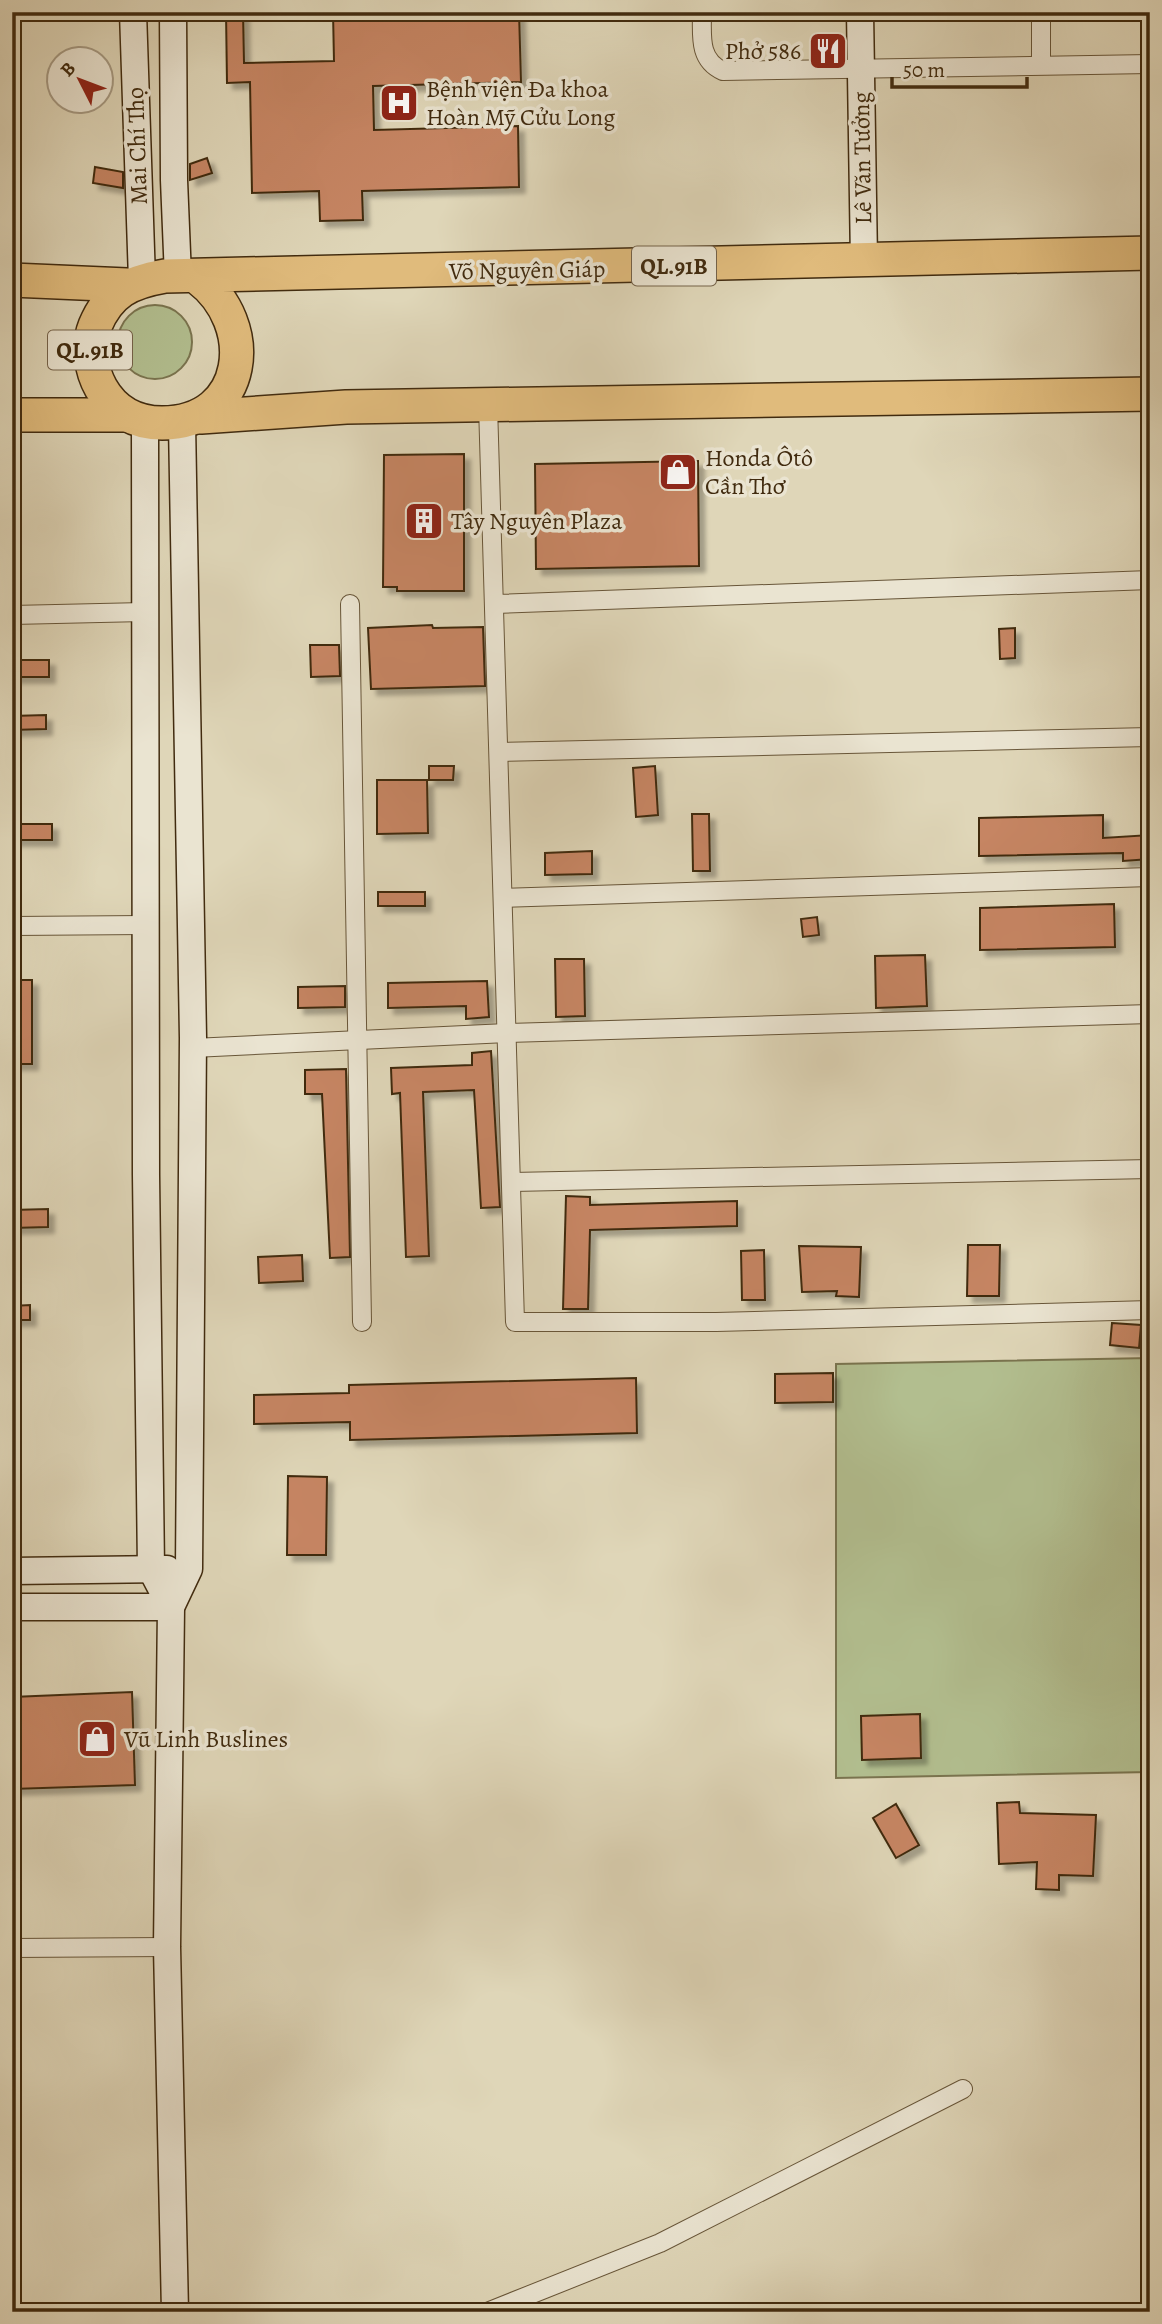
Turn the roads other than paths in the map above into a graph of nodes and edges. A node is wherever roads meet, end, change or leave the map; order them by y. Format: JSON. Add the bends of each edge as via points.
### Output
{"nodes":[{"id":1,"x":133,"y":12,"type":"edge"},
{"id":2,"x":173,"y":12,"type":"edge"},
{"id":3,"x":702,"y":12,"type":"edge"},
{"id":4,"x":860,"y":12,"type":"edge"},
{"id":5,"x":1041,"y":12,"type":"edge"},
{"id":6,"x":1150,"y":64,"type":"edge"},
{"id":7,"x":1041,"y":65,"type":"junction"},
{"id":8,"x":861,"y":67,"type":"junction"},
{"id":9,"x":1150,"y":253,"type":"edge"},
{"id":10,"x":864,"y":261,"type":"junction"},
{"id":11,"x":188,"y":277,"type":"junction"},
{"id":12,"x":12,"y":280,"type":"edge"},
{"id":13,"x":134,"y":283,"type":"junction"},
{"id":14,"x":1150,"y":394,"type":"edge"},
{"id":15,"x":488,"y":405,"type":"junction"},
{"id":16,"x":12,"y":415,"type":"edge"},
{"id":17,"x":136,"y":419,"type":"junction"},
{"id":18,"x":191,"y":420,"type":"junction"},
{"id":19,"x":1150,"y":580,"type":"edge"},
{"id":20,"x":350,"y":604,"type":"dead end"},
{"id":21,"x":494,"y":604,"type":"junction"},
{"id":22,"x":144,"y":612,"type":"junction"},
{"id":23,"x":12,"y":615,"type":"edge"},
{"id":24,"x":1150,"y":737,"type":"edge"},
{"id":25,"x":499,"y":752,"type":"junction"},
{"id":26,"x":1150,"y":877,"type":"edge"},
{"id":27,"x":503,"y":898,"type":"junction"},
{"id":28,"x":145,"y":925,"type":"junction"},
{"id":29,"x":12,"y":926,"type":"edge"},
{"id":30,"x":1150,"y":1014,"type":"edge"},
{"id":31,"x":508,"y":1033,"type":"junction"},
{"id":32,"x":357,"y":1041,"type":"junction"},
{"id":33,"x":193,"y":1048,"type":"junction"},
{"id":34,"x":1150,"y":1169,"type":"edge"},
{"id":35,"x":512,"y":1182,"type":"junction"},
{"id":36,"x":1150,"y":1310,"type":"edge"},
{"id":37,"x":362,"y":1322,"type":"dead end"},
{"id":38,"x":151,"y":1569,"type":"junction"},
{"id":39,"x":190,"y":1569,"type":"junction"},
{"id":40,"x":12,"y":1571,"type":"edge"},
{"id":41,"x":12,"y":1607,"type":"edge"},
{"id":42,"x":171,"y":1607,"type":"junction"},
{"id":43,"x":167,"y":1947,"type":"junction"},
{"id":44,"x":12,"y":1948,"type":"edge"},
{"id":45,"x":963,"y":2089,"type":"dead end"},
{"id":46,"x":175,"y":2312,"type":"edge"},
{"id":47,"x":487,"y":2312,"type":"edge"}],
"edges":[{"from":1,"to":13,"type":"street","name":"Mai Chí Thọ"},
{"from":2,"to":11,"type":"street","name":"Mai Chí Thọ"},
{"from":3,"to":8,"type":"street","via":[[702,46],[708,61],[723,71]]},
{"from":4,"to":8,"type":"street","name":"Lê Văn Tưởng"},
{"from":5,"to":7,"type":"street"},
{"from":6,"to":7,"type":"street"},
{"from":7,"to":8,"type":"street"},
{"from":8,"to":10,"type":"street","name":"Lê Văn Tưởng"},
{"from":9,"to":10,"type":"highway","name":"Võ Nguyên Giáp","number":"QL.91B"},
{"from":10,"to":11,"type":"highway","name":"Võ Nguyên Giáp","number":"QL.91B"},
{"from":11,"to":13,"type":"highway","number":"QL.91B"},
{"from":11,"to":18,"type":"highway","via":[[213,289],[235,328],[238,351],[233,376],[221,398]]},
{"from":12,"to":13,"type":"highway","number":"QL.91B"},
{"from":13,"to":17,"type":"highway","number":"QL.91B","via":[[104,307],[90,351],[94,376],[107,398]]},
{"from":14,"to":15,"type":"highway"},
{"from":15,"to":18,"type":"highway","via":[[346,407]]},
{"from":15,"to":21,"type":"street"},
{"from":16,"to":17,"type":"highway"},
{"from":17,"to":18,"type":"highway"},
{"from":17,"to":22,"type":"street"},
{"from":18,"to":33,"type":"street"},
{"from":19,"to":21,"type":"street"},
{"from":20,"to":32,"type":"street"},
{"from":21,"to":25,"type":"street"},
{"from":22,"to":23,"type":"street"},
{"from":22,"to":28,"type":"street"},
{"from":24,"to":25,"type":"street"},
{"from":25,"to":27,"type":"street"},
{"from":26,"to":27,"type":"street"},
{"from":27,"to":31,"type":"street"},
{"from":28,"to":29,"type":"street"},
{"from":28,"to":38,"type":"street"},
{"from":30,"to":31,"type":"street"},
{"from":31,"to":32,"type":"street"},
{"from":31,"to":35,"type":"street"},
{"from":32,"to":33,"type":"street"},
{"from":32,"to":37,"type":"street"},
{"from":33,"to":39,"type":"street"},
{"from":34,"to":35,"type":"street"},
{"from":35,"to":36,"type":"street","via":[[515,1322],[716,1322]]},
{"from":38,"to":39,"type":"street"},
{"from":38,"to":40,"type":"street"},
{"from":38,"to":42,"type":"street"},
{"from":39,"to":42,"type":"street"},
{"from":41,"to":42,"type":"street"},
{"from":42,"to":43,"type":"street"},
{"from":43,"to":44,"type":"street"},
{"from":43,"to":46,"type":"street"},
{"from":45,"to":47,"type":"street","via":[[660,2243]]}]}
